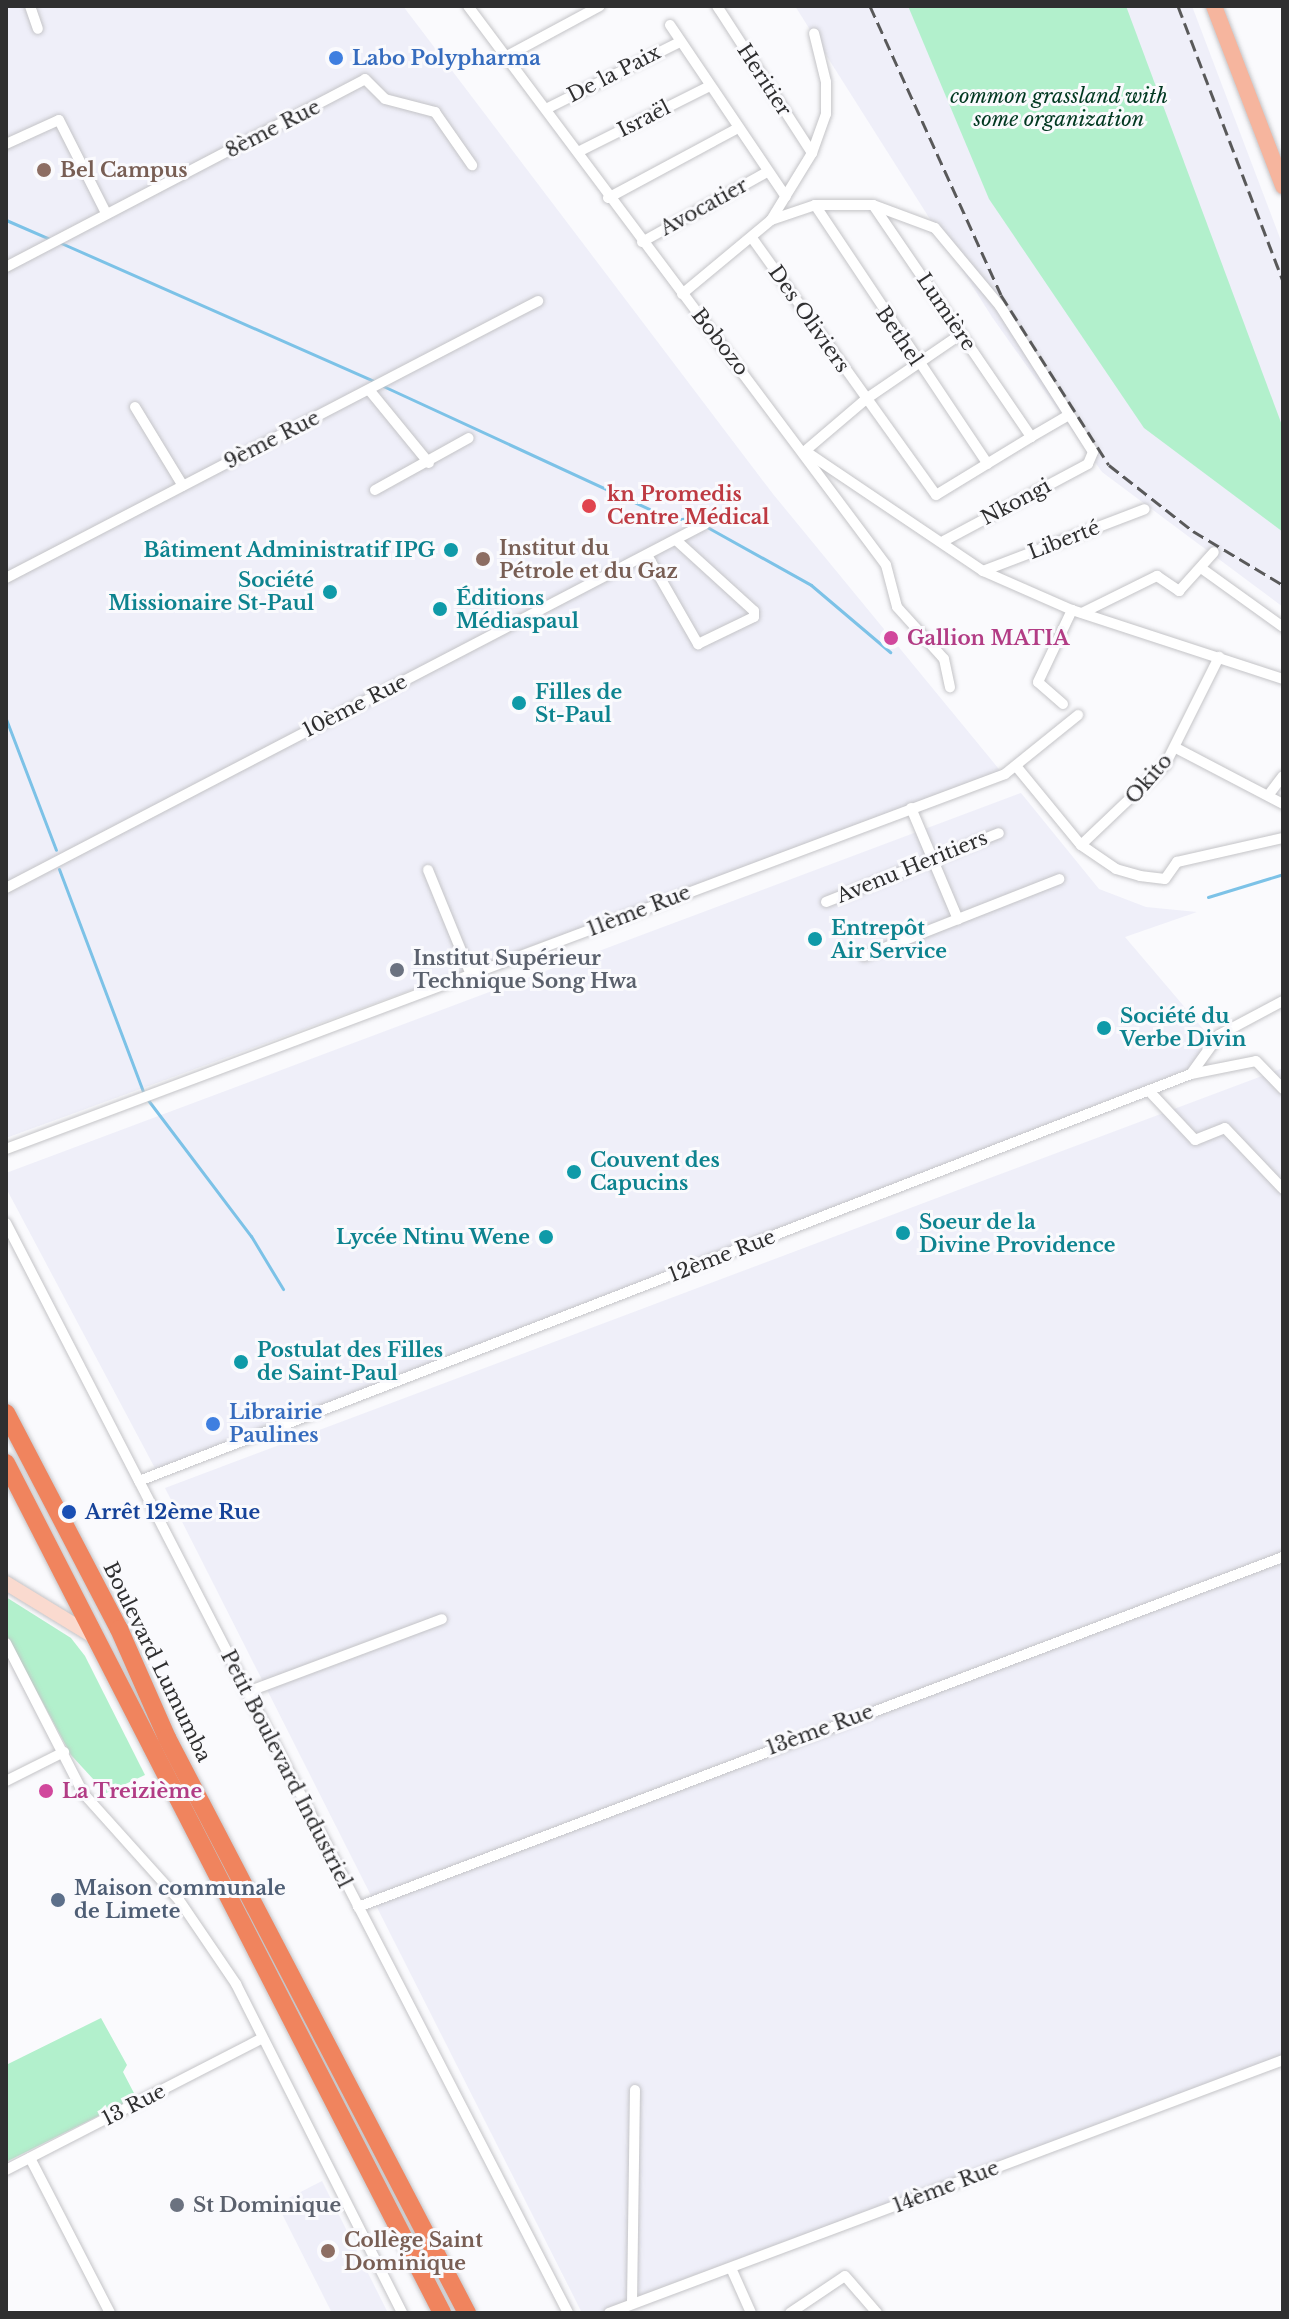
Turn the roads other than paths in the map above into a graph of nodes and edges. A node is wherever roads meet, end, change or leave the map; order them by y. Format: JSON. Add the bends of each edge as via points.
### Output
{"nodes":[{"id":1,"x":30,"y":6,"type":"edge"},
{"id":2,"x":468,"y":6,"type":"edge"},
{"id":3,"x":600,"y":6,"type":"edge"},
{"id":4,"x":717,"y":6,"type":"edge"},
{"id":5,"x":1214,"y":6,"type":"edge"},
{"id":6,"x":670,"y":25,"type":"dead end"},
{"id":7,"x":38,"y":29,"type":"dead end"},
{"id":8,"x":814,"y":33,"type":"dead end"},
{"id":9,"x":680,"y":42,"type":"junction"},
{"id":10,"x":509,"y":55,"type":"junction"},
{"id":11,"x":710,"y":86,"type":"junction"},
{"id":12,"x":548,"y":108,"type":"junction"},
{"id":13,"x":738,"y":128,"type":"junction"},
{"id":14,"x":6,"y":144,"type":"edge"},
{"id":15,"x":578,"y":152,"type":"junction"},
{"id":16,"x":812,"y":153,"type":"junction"},
{"id":17,"x":472,"y":165,"type":"dead end"},
{"id":18,"x":767,"y":172,"type":"junction"},
{"id":19,"x":1283,"y":186,"type":"edge"},
{"id":20,"x":786,"y":197,"type":"junction"},
{"id":21,"x":608,"y":198,"type":"junction"},
{"id":22,"x":815,"y":205,"type":"junction"},
{"id":23,"x":873,"y":205,"type":"junction"},
{"id":24,"x":106,"y":213,"type":"junction"},
{"id":25,"x":771,"y":220,"type":"junction"},
{"id":26,"x":752,"y":238,"type":"junction"},
{"id":27,"x":642,"y":242,"type":"junction"},
{"id":28,"x":6,"y":267,"type":"edge"},
{"id":29,"x":682,"y":294,"type":"junction"},
{"id":30,"x":538,"y":301,"type":"dead end"},
{"id":31,"x":961,"y":334,"type":"junction"},
{"id":32,"x":919,"y":364,"type":"junction"},
{"id":33,"x":370,"y":391,"type":"junction"},
{"id":34,"x":866,"y":399,"type":"junction"},
{"id":35,"x":135,"y":407,"type":"dead end"},
{"id":36,"x":1069,"y":415,"type":"junction"},
{"id":37,"x":1031,"y":437,"type":"junction"},
{"id":38,"x":469,"y":438,"type":"dead end"},
{"id":39,"x":805,"y":451,"type":"junction"},
{"id":40,"x":429,"y":463,"type":"junction"},
{"id":41,"x":988,"y":464,"type":"junction"},
{"id":42,"x":183,"y":486,"type":"junction"},
{"id":43,"x":375,"y":490,"type":"dead end"},
{"id":44,"x":1145,"y":509,"type":"dead end"},
{"id":45,"x":705,"y":524,"type":"dead end"},
{"id":46,"x":676,"y":540,"type":"junction"},
{"id":47,"x":944,"y":541,"type":"junction"},
{"id":48,"x":1214,"y":552,"type":"dead end"},
{"id":49,"x":647,"y":555,"type":"junction"},
{"id":50,"x":1201,"y":568,"type":"junction"},
{"id":51,"x":983,"y":571,"type":"junction"},
{"id":52,"x":6,"y":578,"type":"edge"},
{"id":53,"x":1077,"y":612,"type":"junction"},
{"id":54,"x":1283,"y":627,"type":"edge"},
{"id":55,"x":1219,"y":657,"type":"junction"},
{"id":56,"x":1283,"y":679,"type":"edge"},
{"id":57,"x":950,"y":687,"type":"dead end"},
{"id":58,"x":1063,"y":704,"type":"dead end"},
{"id":59,"x":1078,"y":715,"type":"dead end"},
{"id":60,"x":1176,"y":748,"type":"junction"},
{"id":61,"x":1016,"y":766,"type":"junction"},
{"id":62,"x":1283,"y":776,"type":"edge"},
{"id":63,"x":1270,"y":793,"type":"junction"},
{"id":64,"x":1283,"y":804,"type":"edge"},
{"id":65,"x":911,"y":808,"type":"junction"},
{"id":66,"x":999,"y":833,"type":"dead end"},
{"id":67,"x":1283,"y":838,"type":"edge"},
{"id":68,"x":1081,"y":845,"type":"junction"},
{"id":69,"x":933,"y":858,"type":"junction"},
{"id":70,"x":428,"y":870,"type":"dead end"},
{"id":71,"x":1059,"y":879,"type":"dead end"},
{"id":72,"x":6,"y":888,"type":"edge"},
{"id":73,"x":826,"y":902,"type":"dead end"},
{"id":74,"x":958,"y":919,"type":"junction"},
{"id":75,"x":864,"y":956,"type":"dead end"},
{"id":76,"x":471,"y":975,"type":"junction"},
{"id":77,"x":1283,"y":1001,"type":"edge"},
{"id":78,"x":1191,"y":1074,"type":"junction"},
{"id":79,"x":1283,"y":1089,"type":"edge"},
{"id":80,"x":1150,"y":1092,"type":"junction"},
{"id":81,"x":6,"y":1149,"type":"edge"},
{"id":82,"x":1283,"y":1189,"type":"edge"},
{"id":83,"x":6,"y":1223,"type":"edge"},
{"id":84,"x":6,"y":1413,"type":"edge"},
{"id":85,"x":6,"y":1463,"type":"edge"},
{"id":86,"x":139,"y":1481,"type":"junction"},
{"id":87,"x":1283,"y":1557,"type":"edge"},
{"id":88,"x":6,"y":1583,"type":"edge"},
{"id":89,"x":442,"y":1619,"type":"dead end"},
{"id":90,"x":96,"y":1638,"type":"junction"},
{"id":91,"x":6,"y":1643,"type":"edge"},
{"id":92,"x":247,"y":1692,"type":"junction"},
{"id":93,"x":64,"y":1752,"type":"junction"},
{"id":94,"x":6,"y":1781,"type":"edge"},
{"id":95,"x":358,"y":1907,"type":"junction"},
{"id":96,"x":261,"y":2039,"type":"junction"},
{"id":97,"x":1283,"y":2060,"type":"edge"},
{"id":98,"x":635,"y":2090,"type":"dead end"},
{"id":99,"x":30,"y":2158,"type":"junction"},
{"id":100,"x":6,"y":2170,"type":"edge"},
{"id":101,"x":731,"y":2268,"type":"junction"},
{"id":102,"x":632,"y":2304,"type":"junction"},
{"id":103,"x":795,"y":2312,"type":"edge"},
{"id":104,"x":110,"y":2313,"type":"edge"},
{"id":105,"x":402,"y":2313,"type":"edge"},
{"id":106,"x":442,"y":2313,"type":"edge"},
{"id":107,"x":467,"y":2313,"type":"edge"},
{"id":108,"x":568,"y":2313,"type":"edge"},
{"id":109,"x":609,"y":2313,"type":"edge"},
{"id":110,"x":751,"y":2313,"type":"edge"},
{"id":111,"x":877,"y":2313,"type":"edge"}],
"edges":[{"from":1,"to":7,"type":"street"},
{"from":2,"to":10,"type":"street","name":"Bobozo"},
{"from":3,"to":10,"type":"street"},
{"from":4,"to":16,"type":"street","name":"Heritier"},
{"from":5,"to":19,"type":"main road"},
{"from":6,"to":9,"type":"street"},
{"from":8,"to":16,"type":"street","via":[[826,82],[826,114]]},
{"from":9,"to":11,"type":"street"},
{"from":9,"to":12,"type":"street","name":"De la Paix"},
{"from":10,"to":12,"type":"street","name":"Bobozo"},
{"from":11,"to":13,"type":"street"},
{"from":11,"to":15,"type":"street","name":"Israël"},
{"from":12,"to":15,"type":"street","name":"Bobozo"},
{"from":13,"to":18,"type":"street"},
{"from":13,"to":21,"type":"street"},
{"from":14,"to":24,"type":"street","via":[[59,120]]},
{"from":15,"to":21,"type":"street","name":"Bobozo"},
{"from":16,"to":20,"type":"street"},
{"from":17,"to":24,"type":"street","name":"8ème Rue","via":[[435,112],[385,99],[365,79]]},
{"from":18,"to":20,"type":"street"},
{"from":18,"to":27,"type":"street","name":"Avocatier"},
{"from":20,"to":25,"type":"street"},
{"from":21,"to":27,"type":"street","name":"Bobozo"},
{"from":22,"to":23,"type":"street"},
{"from":22,"to":25,"type":"street"},
{"from":22,"to":32,"type":"street","name":"Bethel"},
{"from":23,"to":31,"type":"street","name":"Lumière"},
{"from":23,"to":36,"type":"street","via":[[910,215],[954,245]]},
{"from":24,"to":28,"type":"street","name":"8ème Rue"},
{"from":25,"to":26,"type":"street"},
{"from":26,"to":29,"type":"street"},
{"from":26,"to":34,"type":"street","name":"Des Oliviers"},
{"from":27,"to":29,"type":"street","name":"Bobozo"},
{"from":29,"to":39,"type":"street","name":"Bobozo"},
{"from":30,"to":33,"type":"street","name":"9ème Rue"},
{"from":31,"to":32,"type":"street"},
{"from":31,"to":37,"type":"street","name":"Lumière"},
{"from":32,"to":34,"type":"street"},
{"from":32,"to":41,"type":"street","name":"Bethel"},
{"from":33,"to":40,"type":"street"},
{"from":33,"to":42,"type":"street","name":"9ème Rue"},
{"from":34,"to":39,"type":"street"},
{"from":34,"to":41,"type":"street","via":[[936,495]]},
{"from":35,"to":42,"type":"street"},
{"from":36,"to":37,"type":"street"},
{"from":36,"to":47,"type":"street","name":"Nkongi","via":[[1093,452],[1088,464]]},
{"from":37,"to":41,"type":"street"},
{"from":38,"to":40,"type":"street"},
{"from":39,"to":47,"type":"street"},
{"from":39,"to":57,"type":"street","name":"Bobozo","via":[[829,494],[886,565],[901,612],[944,659]]},
{"from":40,"to":43,"type":"street"},
{"from":42,"to":52,"type":"street","name":"9ème Rue"},
{"from":44,"to":51,"type":"street","name":"Liberté"},
{"from":45,"to":46,"type":"street","name":"10ème Rue"},
{"from":46,"to":49,"type":"street","name":"10ème Rue"},
{"from":46,"to":49,"type":"street","via":[[754,611],[754,617],[698,644]]},
{"from":47,"to":51,"type":"street"},
{"from":48,"to":50,"type":"street"},
{"from":49,"to":72,"type":"street","name":"10ème Rue"},
{"from":50,"to":53,"type":"street","via":[[1179,591],[1157,576]]},
{"from":50,"to":54,"type":"street"},
{"from":51,"to":53,"type":"street"},
{"from":53,"to":55,"type":"street"},
{"from":53,"to":58,"type":"street","via":[[1038,682]]},
{"from":55,"to":56,"type":"street"},
{"from":55,"to":60,"type":"street","name":"Okito"},
{"from":59,"to":61,"type":"street","name":"11ème Rue"},
{"from":60,"to":63,"type":"street"},
{"from":60,"to":68,"type":"street","name":"Okito","via":[[1155,778]]},
{"from":61,"to":65,"type":"street","name":"11ème Rue"},
{"from":61,"to":68,"type":"street"},
{"from":62,"to":63,"type":"street"},
{"from":63,"to":64,"type":"street"},
{"from":65,"to":69,"type":"street"},
{"from":65,"to":76,"type":"street","name":"11ème Rue"},
{"from":66,"to":69,"type":"street","name":"Avenu Heritiers"},
{"from":67,"to":68,"type":"street","via":[[1177,862],[1160,880],[1116,869]]},
{"from":69,"to":73,"type":"street","name":"Avenu Heritiers"},
{"from":69,"to":74,"type":"street"},
{"from":70,"to":76,"type":"street"},
{"from":71,"to":74,"type":"street"},
{"from":74,"to":75,"type":"street"},
{"from":76,"to":81,"type":"street","name":"11ème Rue"},
{"from":77,"to":78,"type":"street","via":[[1219,1035]]},
{"from":78,"to":79,"type":"street","name":"12ème Rue","via":[[1256,1061]]},
{"from":78,"to":80,"type":"street","name":"12ème Rue"},
{"from":80,"to":82,"type":"street","via":[[1195,1140],[1225,1128]]},
{"from":80,"to":86,"type":"street","name":"12ème Rue"},
{"from":83,"to":86,"type":"street","name":"Petit Boulevard Industriel"},
{"from":84,"to":107,"type":"highway","name":"Boulevard Lumumba","via":[[119,1629],[167,1738]]},
{"from":85,"to":90,"type":"highway","name":"Boulevard Lumumba"},
{"from":86,"to":92,"type":"street","name":"Petit Boulevard Industriel"},
{"from":87,"to":95,"type":"street","name":"13ème Rue"},
{"from":88,"to":90,"type":"street"},
{"from":89,"to":92,"type":"street"},
{"from":90,"to":106,"type":"highway","name":"Boulevard Lumumba"},
{"from":91,"to":93,"type":"street"},
{"from":92,"to":95,"type":"street","name":"Petit Boulevard Industriel"},
{"from":93,"to":94,"type":"street"},
{"from":93,"to":96,"type":"street","via":[[83,1793],[179,1900],[219,1957]]},
{"from":95,"to":108,"type":"street","name":"Petit Boulevard Industriel"},
{"from":96,"to":99,"type":"street","name":"13 Rue"},
{"from":96,"to":105,"type":"street"},
{"from":97,"to":101,"type":"street","name":"14ème Rue"},
{"from":98,"to":102,"type":"street"},
{"from":99,"to":100,"type":"street","name":"13 Rue"},
{"from":99,"to":104,"type":"street"},
{"from":101,"to":102,"type":"street","name":"14ème Rue"},
{"from":101,"to":110,"type":"street"},
{"from":102,"to":109,"type":"street","name":"14ème Rue"},
{"from":103,"to":111,"type":"street","via":[[845,2276]]}]}
